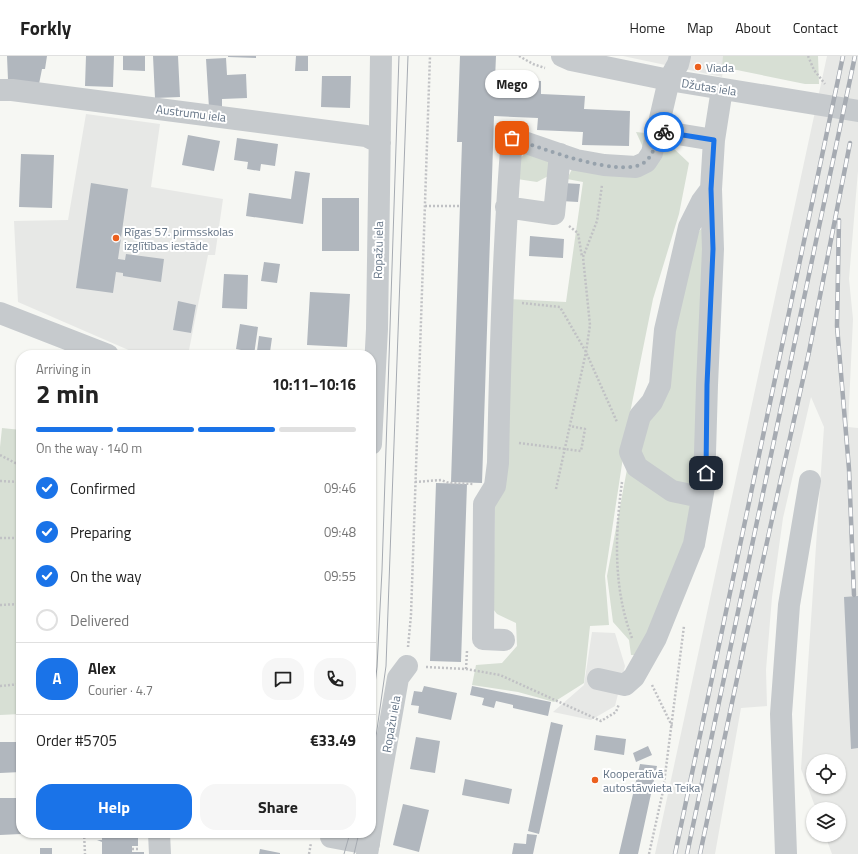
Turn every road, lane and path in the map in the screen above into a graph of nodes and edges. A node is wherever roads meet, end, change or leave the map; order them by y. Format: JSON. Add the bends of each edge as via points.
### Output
{"nodes":[{"id":1,"x":382,"y":56,"type":"edge"},
{"id":2,"x":430,"y":56,"type":"edge"},
{"id":3,"x":562,"y":56,"type":"edge"},
{"id":4,"x":680,"y":56,"type":"edge"},
{"id":5,"x":808,"y":56,"type":"edge"},
{"id":6,"x":669,"y":80,"type":"junction"},
{"id":7,"x":722,"y":89,"type":"junction"},
{"id":8,"x":0,"y":90,"type":"edge"},
{"id":9,"x":829,"y":90,"type":"dead end"},
{"id":10,"x":858,"y":111,"type":"edge"},
{"id":11,"x":659,"y":131,"type":"junction"},
{"id":12,"x":714,"y":140,"type":"junction"},
{"id":13,"x":380,"y":143,"type":"junction"},
{"id":14,"x":560,"y":154,"type":"junction"},
{"id":15,"x":604,"y":165,"type":"junction"},
{"id":16,"x":711,"y":189,"type":"junction"},
{"id":17,"x":425,"y":206,"type":"junction"},
{"id":18,"x":460,"y":206,"type":"dead end"},
{"id":19,"x":506,"y":207,"type":"junction"},
{"id":20,"x":554,"y":214,"type":"junction"},
{"id":21,"x":583,"y":258,"type":"junction"},
{"id":22,"x":502,"y":302,"type":"junction"},
{"id":23,"x":0,"y":313,"type":"edge"},
{"id":24,"x":95,"y":350,"type":"edge"},
{"id":25,"x":376,"y":350,"type":"edge"},
{"id":26,"x":586,"y":352,"type":"junction"},
{"id":27,"x":570,"y":426,"type":"junction"},
{"id":28,"x":498,"y":441,"type":"junction"},
{"id":29,"x":564,"y":448,"type":"junction"},
{"id":30,"x":630,"y":452,"type":"junction"},
{"id":31,"x":0,"y":455,"type":"edge"},
{"id":32,"x":16,"y":463,"type":"edge"},
{"id":33,"x":0,"y":481,"type":"edge"},
{"id":34,"x":810,"y":481,"type":"dead end"},
{"id":35,"x":16,"y":482,"type":"edge"},
{"id":36,"x":415,"y":482,"type":"junction"},
{"id":37,"x":495,"y":486,"type":"junction"},
{"id":38,"x":556,"y":489,"type":"dead end"},
{"id":39,"x":701,"y":498,"type":"junction"},
{"id":40,"x":0,"y":538,"type":"edge"},
{"id":41,"x":16,"y":538,"type":"edge"},
{"id":42,"x":16,"y":604,"type":"edge"},
{"id":43,"x":0,"y":605,"type":"edge"},
{"id":44,"x":684,"y":623,"type":"dead end"},
{"id":45,"x":504,"y":640,"type":"dead end"},
{"id":46,"x":641,"y":664,"type":"junction"},
{"id":47,"x":407,"y":666,"type":"junction"},
{"id":48,"x":598,"y":679,"type":"dead end"},
{"id":49,"x":16,"y":684,"type":"edge"},
{"id":50,"x":625,"y":685,"type":"junction"},
{"id":51,"x":0,"y":686,"type":"edge"},
{"id":52,"x":672,"y":726,"type":"junction"},
{"id":53,"x":376,"y":803,"type":"edge"},
{"id":54,"x":84,"y":838,"type":"edge"},
{"id":55,"x":159,"y":838,"type":"edge"},
{"id":56,"x":370,"y":838,"type":"edge"},
{"id":57,"x":330,"y":841,"type":"edge"},
{"id":58,"x":368,"y":849,"type":"edge"},
{"id":59,"x":85,"y":854,"type":"edge"},
{"id":60,"x":160,"y":854,"type":"edge"},
{"id":61,"x":649,"y":854,"type":"edge"},
{"id":62,"x":786,"y":854,"type":"edge"}],
"edges":[{"from":1,"to":13,"type":"street","name":"Ropažu iela"},
{"from":2,"to":17,"type":"path"},
{"from":3,"to":6,"type":"street","name":"Džutas iela"},
{"from":4,"to":6,"type":"street"},
{"from":5,"to":9,"type":"path","via":[[814,70]]},
{"from":6,"to":7,"type":"street","name":"Džutas iela"},
{"from":6,"to":11,"type":"street"},
{"from":7,"to":10,"type":"street","name":"Džutas iela"},
{"from":7,"to":12,"type":"street"},
{"from":8,"to":13,"type":"street","name":"Austrumu iela","via":[[366,136]]},
{"from":11,"to":12,"type":"street"},
{"from":11,"to":15,"type":"street","via":[[652,153],[646,162],[636,167]]},
{"from":12,"to":16,"type":"street"},
{"from":13,"to":25,"type":"street","name":"Ropažu iela"},
{"from":14,"to":15,"type":"street"},
{"from":14,"to":19,"type":"street","via":[[512,138]]},
{"from":14,"to":20,"type":"street"},
{"from":15,"to":21,"type":"path","via":[[597,221]]},
{"from":16,"to":30,"type":"street","via":[[689,227],[665,330],[660,385],[652,402],[640,416]]},
{"from":16,"to":39,"type":"street","via":[[713,249],[706,473]]},
{"from":17,"to":18,"type":"path"},
{"from":17,"to":36,"type":"path"},
{"from":19,"to":20,"type":"street"},
{"from":19,"to":22,"type":"street"},
{"from":20,"to":21,"type":"path","via":[[578,233]]},
{"from":21,"to":26,"type":"path","via":[[590,325]]},
{"from":22,"to":26,"type":"path","via":[[560,307]]},
{"from":22,"to":28,"type":"street"},
{"from":23,"to":24,"type":"street"},
{"from":26,"to":27,"type":"path"},
{"from":26,"to":30,"type":"path"},
{"from":27,"to":29,"type":"path"},
{"from":27,"to":29,"type":"path","via":[[585,429],[581,451]]},
{"from":28,"to":29,"type":"path"},
{"from":28,"to":37,"type":"street"},
{"from":29,"to":38,"type":"path"},
{"from":30,"to":39,"type":"street","via":[[637,467],[672,491]]},
{"from":30,"to":46,"type":"path","via":[[624,468],[619,505],[616,568],[627,624]]},
{"from":31,"to":32,"type":"path"},
{"from":33,"to":35,"type":"path"},
{"from":34,"to":62,"type":"street","via":[[789,605],[782,706]]},
{"from":36,"to":37,"type":"path","via":[[441,480],[449,483]]},
{"from":36,"to":47,"type":"path"},
{"from":37,"to":45,"type":"street","via":[[484,504],[483,639]]},
{"from":39,"to":46,"type":"street","via":[[694,544],[656,638]]},
{"from":40,"to":41,"type":"path"},
{"from":42,"to":43,"type":"path"},
{"from":44,"to":52,"type":"path"},
{"from":46,"to":50,"type":"street","via":[[634,677]]},
{"from":46,"to":52,"type":"path"},
{"from":47,"to":50,"type":"path","via":[[466,669],[500,675],[601,721],[616,712]]},
{"from":47,"to":53,"type":"street","name":"Ropažu iela","via":[[398,678]]},
{"from":48,"to":50,"type":"street"},
{"from":49,"to":51,"type":"path"},
{"from":52,"to":61,"type":"path","via":[[663,791]]},
{"from":54,"to":59,"type":"path"},
{"from":55,"to":60,"type":"street"},
{"from":56,"to":58,"type":"street","name":"Ropažu iela"},
{"from":57,"to":58,"type":"street"}]}
